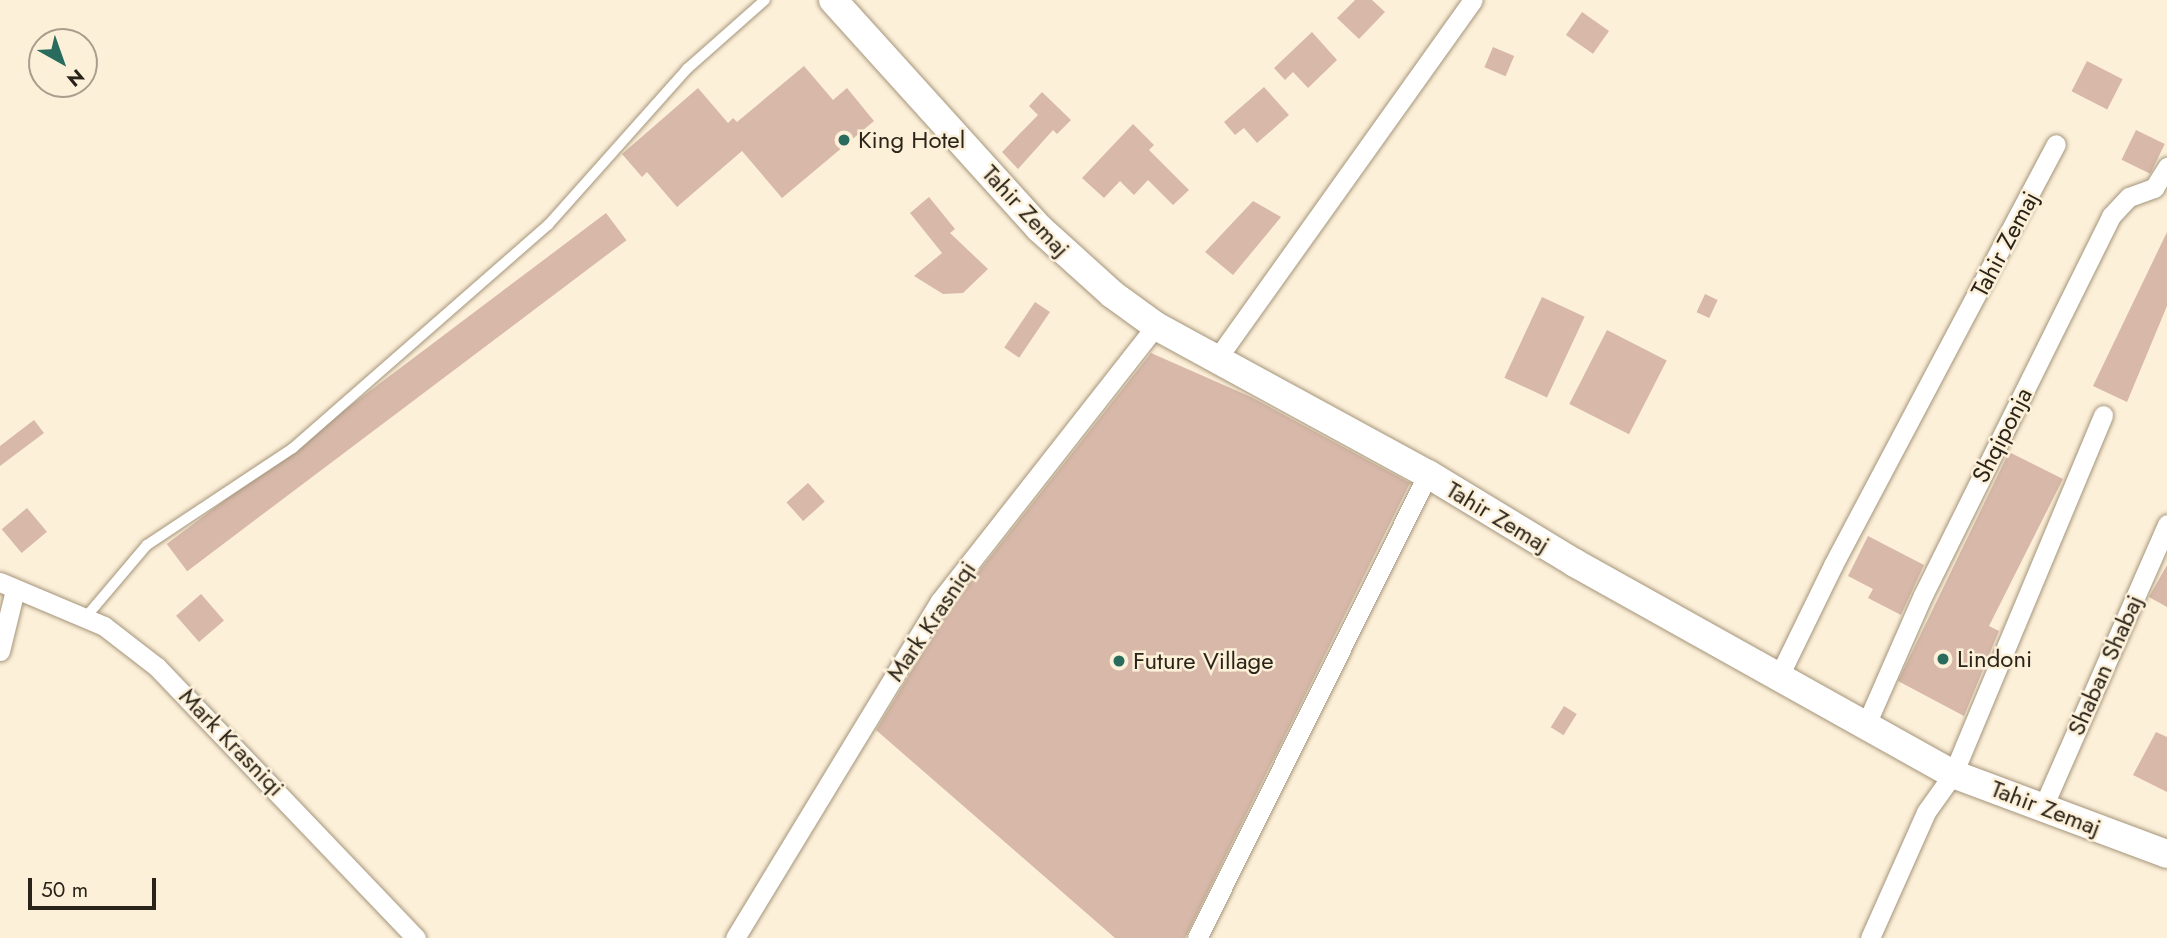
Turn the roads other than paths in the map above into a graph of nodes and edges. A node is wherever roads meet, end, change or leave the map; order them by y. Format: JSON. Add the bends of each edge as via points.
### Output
{"nodes":[{"id":1,"x":765,"y":0,"type":"edge"},
{"id":2,"x":833,"y":0,"type":"edge"},
{"id":3,"x":1474,"y":0,"type":"edge"},
{"id":4,"x":2056,"y":144,"type":"dead end"},
{"id":5,"x":2167,"y":167,"type":"edge"},
{"id":6,"x":1156,"y":326,"type":"junction"},
{"id":7,"x":1216,"y":360,"type":"junction"},
{"id":8,"x":2103,"y":415,"type":"dead end"},
{"id":9,"x":1428,"y":474,"type":"junction"},
{"id":10,"x":2167,"y":524,"type":"edge"},
{"id":11,"x":7,"y":586,"type":"edge"},
{"id":12,"x":85,"y":618,"type":"junction"},
{"id":13,"x":0,"y":651,"type":"edge"},
{"id":14,"x":1778,"y":678,"type":"junction"},
{"id":15,"x":1865,"y":727,"type":"junction"},
{"id":16,"x":1953,"y":774,"type":"junction"},
{"id":17,"x":2043,"y":807,"type":"junction"},
{"id":18,"x":2167,"y":854,"type":"edge"},
{"id":19,"x":416,"y":938,"type":"edge"},
{"id":20,"x":735,"y":938,"type":"edge"},
{"id":21,"x":1197,"y":938,"type":"edge"},
{"id":22,"x":1870,"y":938,"type":"edge"}],
"edges":[{"from":1,"to":12,"type":"lane","via":[[687,69],[548,225],[293,448],[147,545]]},
{"from":2,"to":6,"type":"main road","name":"Tahir Zemaj","via":[[1039,228],[1112,294]]},
{"from":3,"to":7,"type":"street"},
{"from":4,"to":14,"type":"street","name":"Tahir Zemaj"},
{"from":5,"to":15,"type":"street","name":"Shqiponja","via":[[2154,188],[2129,197],[2111,216],[1923,595]]},
{"from":6,"to":7,"type":"main road","name":"Tahir Zemaj"},
{"from":6,"to":20,"type":"street","name":"Mark Krasniqi","via":[[940,601]]},
{"from":7,"to":9,"type":"main road","name":"Tahir Zemaj"},
{"from":8,"to":16,"type":"street"},
{"from":9,"to":14,"type":"main road","name":"Tahir Zemaj"},
{"from":9,"to":21,"type":"street"},
{"from":10,"to":17,"type":"street","name":"Shaban Shabaj"},
{"from":11,"to":12,"type":"street","name":"Mark Krasniqi"},
{"from":11,"to":13,"type":"street","name":"Mark Krasniqi"},
{"from":12,"to":19,"type":"street","name":"Mark Krasniqi","via":[[104,626],[166,676]]},
{"from":14,"to":15,"type":"main road","name":"Tahir Zemaj"},
{"from":15,"to":16,"type":"main road","name":"Tahir Zemaj"},
{"from":16,"to":17,"type":"main road","name":"Tahir Zemaj"},
{"from":16,"to":22,"type":"street","via":[[1926,812]]},
{"from":17,"to":18,"type":"main road","name":"Tahir Zemaj"}]}
